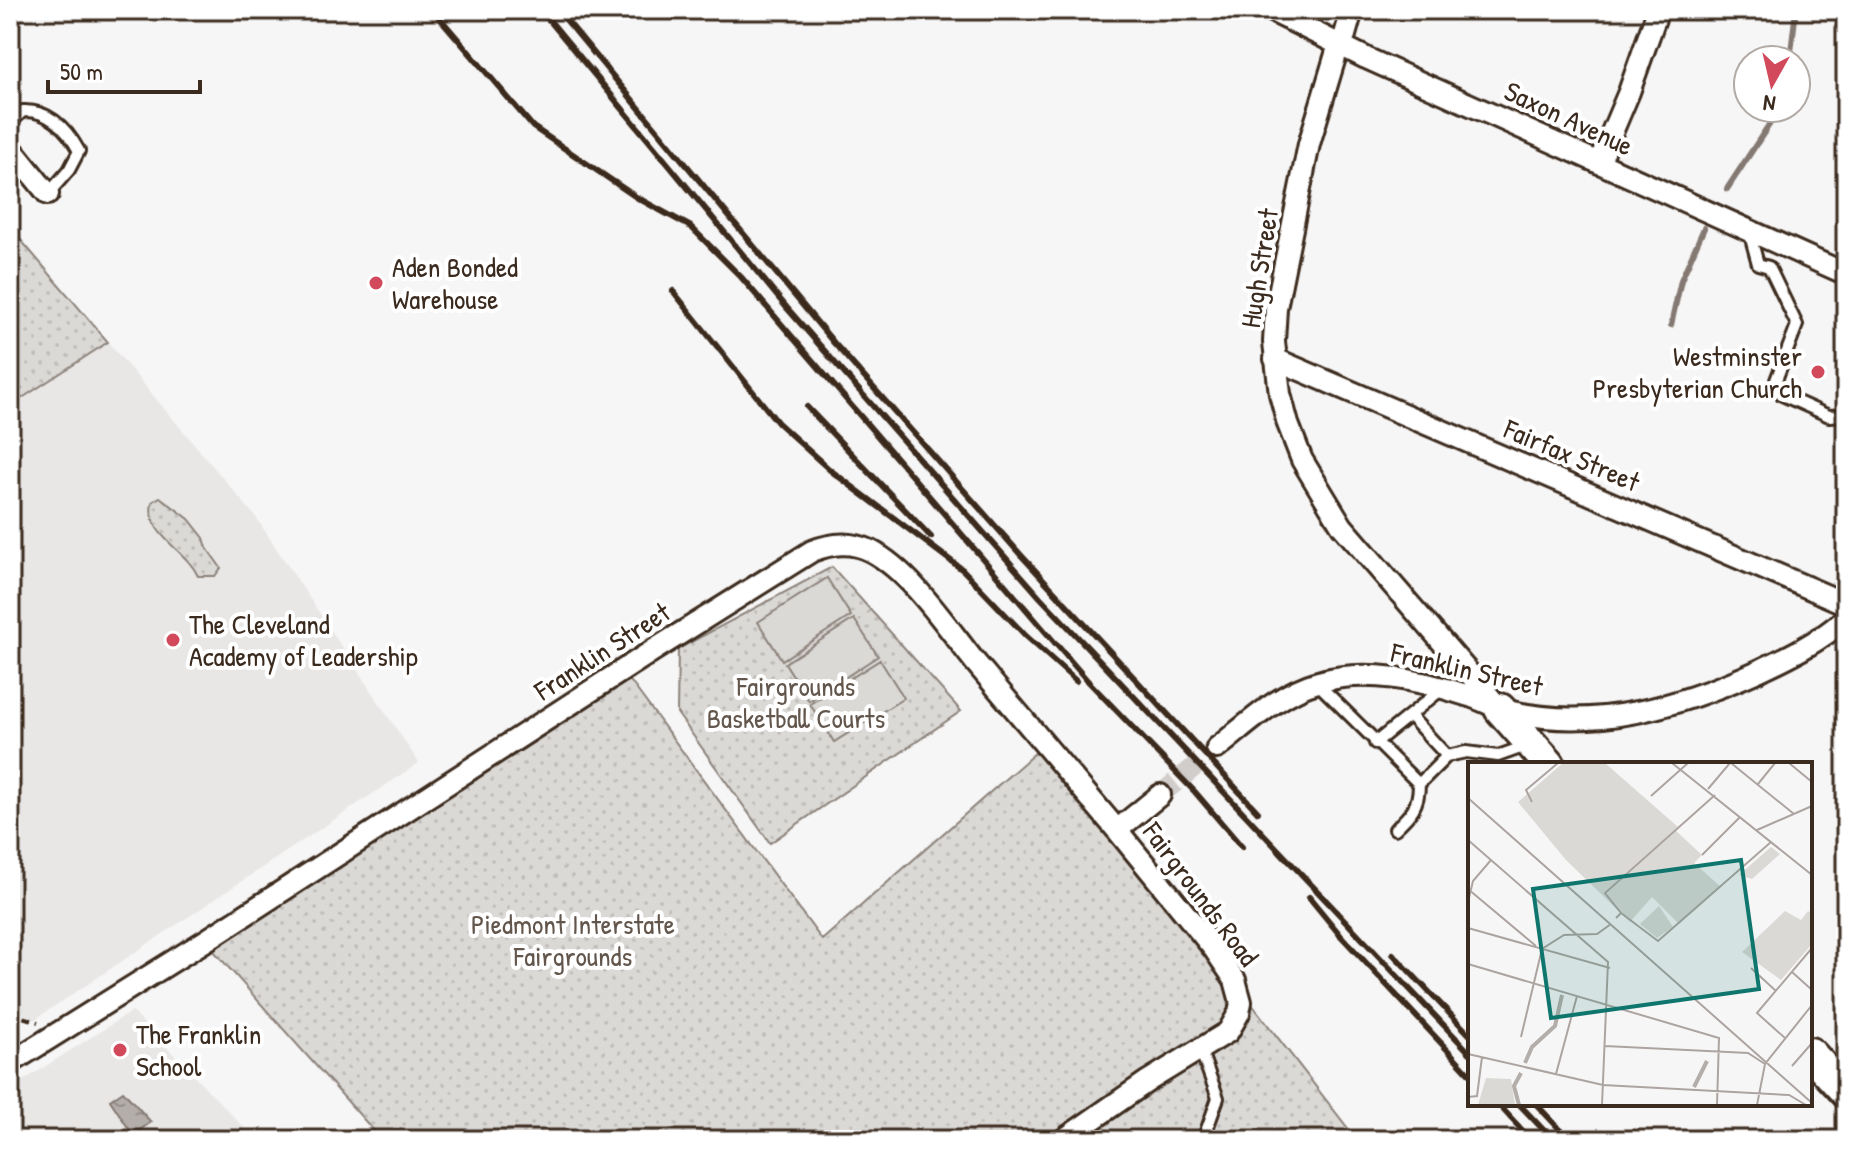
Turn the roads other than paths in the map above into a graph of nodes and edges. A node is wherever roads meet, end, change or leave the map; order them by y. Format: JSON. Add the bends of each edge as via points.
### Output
{"nodes":[{"id":1,"x":1270,"y":10,"type":"edge"},
{"id":2,"x":1352,"y":10,"type":"edge"},
{"id":3,"x":1658,"y":10,"type":"edge"},
{"id":4,"x":1340,"y":45,"type":"junction"},
{"id":5,"x":10,"y":123,"type":"edge"},
{"id":6,"x":10,"y":147,"type":"edge"},
{"id":7,"x":1599,"y":163,"type":"junction"},
{"id":8,"x":48,"y":194,"type":"joint"},
{"id":9,"x":1749,"y":230,"type":"junction"},
{"id":10,"x":1846,"y":274,"type":"edge"},
{"id":11,"x":1275,"y":359,"type":"junction"},
{"id":12,"x":1845,"y":412,"type":"edge"},
{"id":13,"x":1846,"y":604,"type":"edge"},
{"id":14,"x":1846,"y":618,"type":"edge"},
{"id":15,"x":1316,"y":682,"type":"junction"},
{"id":16,"x":1442,"y":689,"type":"junction"},
{"id":17,"x":1500,"y":709,"type":"junction"},
{"id":18,"x":1410,"y":716,"type":"junction"},
{"id":19,"x":1375,"y":743,"type":"junction"},
{"id":20,"x":1217,"y":748,"type":"tunnel mouth"},
{"id":21,"x":1540,"y":754,"type":"edge"},
{"id":22,"x":1447,"y":756,"type":"junction"},
{"id":23,"x":1419,"y":784,"type":"junction"},
{"id":24,"x":1160,"y":795,"type":"tunnel mouth"},
{"id":25,"x":1395,"y":829,"type":"dead end"},
{"id":26,"x":1117,"y":830,"type":"junction"},
{"id":27,"x":1200,"y":1049,"type":"junction"},
{"id":28,"x":1812,"y":1055,"type":"edge"},
{"id":29,"x":10,"y":1063,"type":"edge"},
{"id":30,"x":1846,"y":1092,"type":"edge"},
{"id":31,"x":1063,"y":1140,"type":"edge"},
{"id":32,"x":1203,"y":1140,"type":"edge"}],
"edges":[{"from":1,"to":4,"type":"street","name":"Saxon Avenue"},
{"from":2,"to":4,"type":"street","name":"Hugh Street"},
{"from":3,"to":7,"type":"street"},
{"from":4,"to":7,"type":"street","name":"Saxon Avenue"},
{"from":4,"to":11,"type":"street","name":"Hugh Street","via":[[1309,144],[1276,308]]},
{"from":5,"to":8,"type":"lane","via":[[23,111],[37,111],[57,122],[75,143],[79,151],[69,170]]},
{"from":6,"to":8,"type":"street"},
{"from":7,"to":9,"type":"street","name":"Saxon Avenue"},
{"from":9,"to":10,"type":"street","name":"Saxon Avenue"},
{"from":9,"to":12,"type":"lane","via":[[1758,264],[1769,267],[1797,325],[1776,380],[1782,395],[1829,416]]},
{"from":11,"to":13,"type":"street","name":"Fairfax Street"},
{"from":11,"to":17,"type":"street","name":"Hugh Street","via":[[1288,424],[1321,494],[1342,526]]},
{"from":14,"to":17,"type":"street","name":"Franklin Street","via":[[1775,663],[1677,704],[1599,718]]},
{"from":15,"to":16,"type":"street","name":"Franklin Street","via":[[1373,676]]},
{"from":15,"to":19,"type":"lane"},
{"from":15,"to":20,"type":"street","name":"Franklin Street","via":[[1286,695]]},
{"from":16,"to":17,"type":"street","name":"Franklin Street"},
{"from":16,"to":18,"type":"lane"},
{"from":17,"to":21,"type":"street"},
{"from":18,"to":19,"type":"lane"},
{"from":18,"to":22,"type":"lane"},
{"from":19,"to":23,"type":"lane"},
{"from":21,"to":22,"type":"lane"},
{"from":22,"to":23,"type":"lane"},
{"from":23,"to":25,"type":"lane","via":[[1419,800]]},
{"from":24,"to":26,"type":"street"},
{"from":26,"to":27,"type":"street","name":"Fairgrounds Road","via":[[1214,949],[1239,991],[1235,1023]]},
{"from":26,"to":29,"type":"street","name":"Franklin Street","via":[[915,588],[873,552],[827,545]]},
{"from":27,"to":31,"type":"street","name":"Fairgrounds Road"},
{"from":27,"to":32,"type":"lane","via":[[1218,1098]]},
{"from":28,"to":30,"type":"street"}]}
